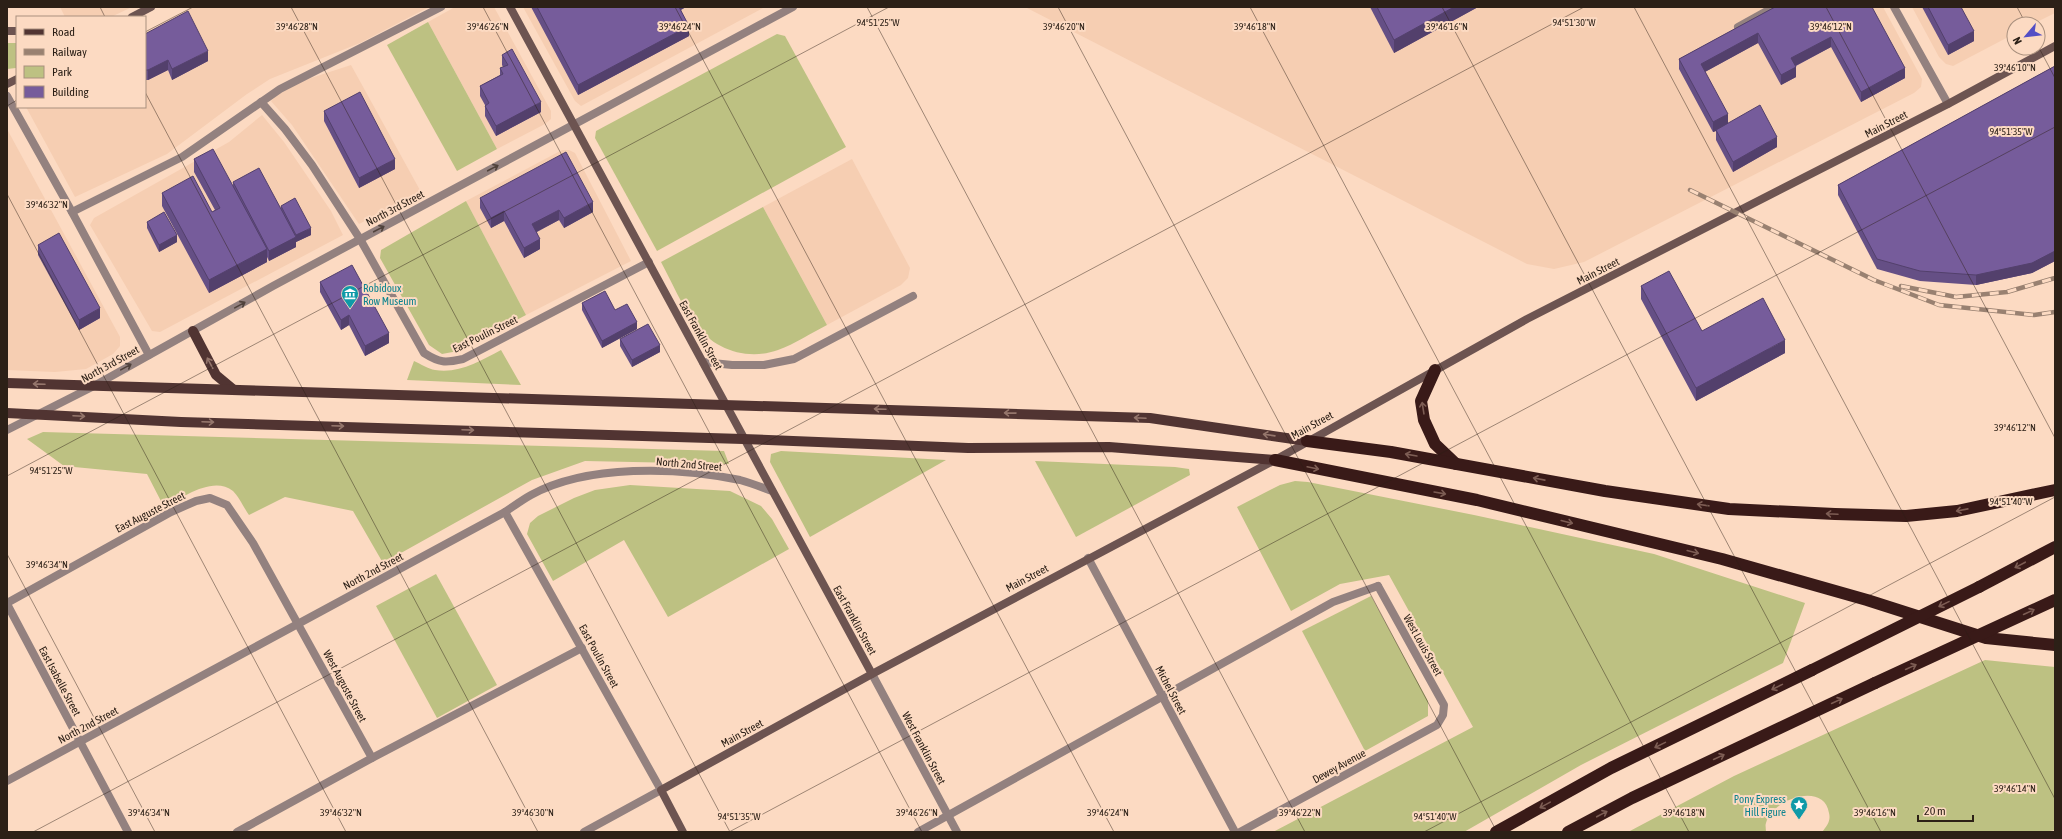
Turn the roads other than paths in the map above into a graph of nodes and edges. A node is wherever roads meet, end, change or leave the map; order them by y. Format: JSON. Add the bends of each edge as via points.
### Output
{"nodes":[{"id":1,"x":151,"y":7,"type":"edge"},
{"id":2,"x":441,"y":7,"type":"edge"},
{"id":3,"x":510,"y":7,"type":"edge"},
{"id":4,"x":793,"y":7,"type":"edge"},
{"id":5,"x":1774,"y":7,"type":"edge"},
{"id":6,"x":1894,"y":7,"type":"edge"},
{"id":7,"x":134,"y":16,"type":"edge"},
{"id":8,"x":1734,"y":30,"type":"edge"},
{"id":9,"x":2055,"y":46,"type":"edge"},
{"id":10,"x":16,"y":80,"type":"edge"},
{"id":11,"x":7,"y":84,"type":"edge"},
{"id":12,"x":7,"y":96,"type":"edge"},
{"id":13,"x":261,"y":102,"type":"junction"},
{"id":14,"x":1948,"y":104,"type":"junction"},
{"id":15,"x":574,"y":125,"type":"junction"},
{"id":16,"x":72,"y":212,"type":"junction"},
{"id":17,"x":360,"y":239,"type":"junction"},
{"id":18,"x":649,"y":262,"type":"junction"},
{"id":19,"x":913,"y":296,"type":"dead end"},
{"id":20,"x":192,"y":331,"type":"junction"},
{"id":21,"x":149,"y":354,"type":"junction"},
{"id":22,"x":703,"y":362,"type":"junction"},
{"id":23,"x":1435,"y":370,"type":"junction"},
{"id":24,"x":7,"y":383,"type":"edge"},
{"id":25,"x":92,"y":386,"type":"junction"},
{"id":26,"x":234,"y":390,"type":"junction"},
{"id":27,"x":726,"y":405,"type":"junction"},
{"id":28,"x":7,"y":412,"type":"edge"},
{"id":29,"x":40,"y":414,"type":"junction"},
{"id":30,"x":7,"y":430,"type":"edge"},
{"id":31,"x":743,"y":439,"type":"junction"},
{"id":32,"x":1307,"y":440,"type":"junction"},
{"id":33,"x":1274,"y":460,"type":"junction"},
{"id":34,"x":1456,"y":464,"type":"junction"},
{"id":35,"x":2055,"y":490,"type":"edge"},
{"id":36,"x":772,"y":491,"type":"junction"},
{"id":37,"x":505,"y":512,"type":"junction"},
{"id":38,"x":2055,"y":547,"type":"edge"},
{"id":39,"x":1088,"y":558,"type":"junction"},
{"id":40,"x":2055,"y":600,"type":"edge"},
{"id":41,"x":7,"y":604,"type":"edge"},
{"id":42,"x":298,"y":624,"type":"junction"},
{"id":43,"x":2055,"y":645,"type":"edge"},
{"id":44,"x":582,"y":648,"type":"junction"},
{"id":45,"x":872,"y":674,"type":"junction"},
{"id":46,"x":1163,"y":697,"type":"junction"},
{"id":47,"x":1443,"y":715,"type":"joint"},
{"id":48,"x":80,"y":742,"type":"junction"},
{"id":49,"x":372,"y":758,"type":"junction"},
{"id":50,"x":7,"y":781,"type":"edge"},
{"id":51,"x":661,"y":790,"type":"junction"},
{"id":52,"x":948,"y":816,"type":"junction"},
{"id":53,"x":128,"y":832,"type":"edge"},
{"id":54,"x":237,"y":832,"type":"edge"},
{"id":55,"x":584,"y":832,"type":"edge"},
{"id":56,"x":683,"y":832,"type":"edge"},
{"id":57,"x":918,"y":832,"type":"edge"},
{"id":58,"x":957,"y":832,"type":"edge"},
{"id":59,"x":1234,"y":832,"type":"edge"},
{"id":60,"x":1240,"y":832,"type":"edge"},
{"id":61,"x":1496,"y":832,"type":"edge"},
{"id":62,"x":1568,"y":832,"type":"edge"}],
"edges":[{"from":1,"to":7,"type":"street"},
{"from":2,"to":13,"type":"street","via":[[280,89]]},
{"from":3,"to":15,"type":"street","name":"East Franklin Street"},
{"from":4,"to":15,"type":"street","name":"North 3rd Street"},
{"from":5,"to":8,"type":"street"},
{"from":6,"to":14,"type":"street"},
{"from":9,"to":14,"type":"street","name":"Main Street"},
{"from":10,"to":11,"type":"street"},
{"from":12,"to":16,"type":"street"},
{"from":13,"to":16,"type":"street","via":[[182,156]]},
{"from":13,"to":17,"type":"street","name":"East Poulin Street","via":[[286,129]]},
{"from":14,"to":23,"type":"street","name":"Main Street","via":[[1527,319]]},
{"from":17,"to":15,"type":"street","name":"North 3rd Street","one_way":true},
{"from":15,"to":18,"type":"street","name":"East Franklin Street"},
{"from":16,"to":21,"type":"street"},
{"from":17,"to":18,"type":"street","name":"East Poulin Street","via":[[424,353],[437,361],[449,362],[463,359]]},
{"from":20,"to":17,"type":"street","name":"North 3rd Street","one_way":true},
{"from":18,"to":22,"type":"street","name":"East Franklin Street"},
{"from":19,"to":22,"type":"street","via":[[794,359],[764,365]]},
{"from":20,"to":21,"type":"street","name":"North 3rd Street"},
{"from":26,"to":20,"type":"main road","one_way":true,"via":[[216,375]]},
{"from":25,"to":21,"type":"street","name":"North 3rd Street","one_way":true},
{"from":22,"to":27,"type":"street","name":"East Franklin Street"},
{"from":23,"to":32,"type":"street","name":"Main Street"},
{"from":34,"to":23,"type":"highway","one_way":true,"via":[[1435,444],[1424,420],[1421,401]]},
{"from":25,"to":24,"type":"main road","one_way":true},
{"from":25,"to":26,"type":"main road"},
{"from":25,"to":29,"type":"street","name":"North 3rd Street"},
{"from":26,"to":27,"type":"main road"},
{"from":27,"to":31,"type":"street","name":"East Franklin Street"},
{"from":32,"to":27,"type":"main road","one_way":true,"via":[[1150,418]]},
{"from":28,"to":29,"type":"main road"},
{"from":29,"to":30,"type":"street","name":"North 3rd Street"},
{"from":29,"to":31,"type":"main road","one_way":true,"via":[[188,422]]},
{"from":31,"to":33,"type":"main road","via":[[968,448],[1109,447]]},
{"from":31,"to":36,"type":"street","name":"East Franklin Street"},
{"from":32,"to":33,"type":"street","name":"Main Street"},
{"from":34,"to":32,"type":"highway","one_way":true},
{"from":33,"to":39,"type":"street","name":"Main Street"},
{"from":33,"to":43,"type":"highway","one_way":true,"via":[[1477,500],[1722,559],[1867,600],[1986,638]]},
{"from":35,"to":34,"type":"highway","one_way":true,"via":[[1957,511],[1906,516],[1835,514],[1730,509],[1605,491]]},
{"from":36,"to":37,"type":"street","name":"North 2nd Street","via":[[740,480],[691,473],[602,473],[572,479],[531,494]]},
{"from":36,"to":45,"type":"street","name":"East Franklin Street"},
{"from":37,"to":42,"type":"street","name":"North 2nd Street"},
{"from":37,"to":44,"type":"street","name":"East Poulin Street"},
{"from":38,"to":61,"type":"highway","one_way":true,"bridge":true,"via":[[1611,768]]},
{"from":39,"to":45,"type":"street","name":"Main Street"},
{"from":39,"to":46,"type":"street","name":"Michel Street"},
{"from":62,"to":40,"type":"highway","one_way":true,"bridge":true,"via":[[1632,798]]},
{"from":41,"to":42,"type":"street","name":"East Auguste Street","via":[[171,512],[210,498],[227,505],[253,543]]},
{"from":41,"to":48,"type":"street","name":"East Isabelle Street"},
{"from":42,"to":48,"type":"street","name":"North 2nd Street"},
{"from":42,"to":49,"type":"street","name":"West Auguste Street"},
{"from":44,"to":49,"type":"street"},
{"from":44,"to":51,"type":"street","name":"East Poulin Street"},
{"from":45,"to":51,"type":"street","name":"Main Street"},
{"from":45,"to":52,"type":"street","name":"West Franklin Street"},
{"from":46,"to":47,"type":"street","name":"West Louis Street","via":[[1333,602],[1378,586],[1444,705]]},
{"from":46,"to":52,"type":"street"},
{"from":46,"to":59,"type":"street","name":"Michel Street"},
{"from":47,"to":60,"type":"street","name":"Dewey Avenue","via":[[1437,725]]},
{"from":48,"to":50,"type":"street","name":"North 2nd Street"},
{"from":48,"to":53,"type":"street","name":"East Isabelle Street"},
{"from":49,"to":54,"type":"street"},
{"from":51,"to":55,"type":"street","name":"Main Street"},
{"from":51,"to":56,"type":"street"},
{"from":52,"to":57,"type":"street"},
{"from":52,"to":58,"type":"street","name":"West Franklin Street"}]}
